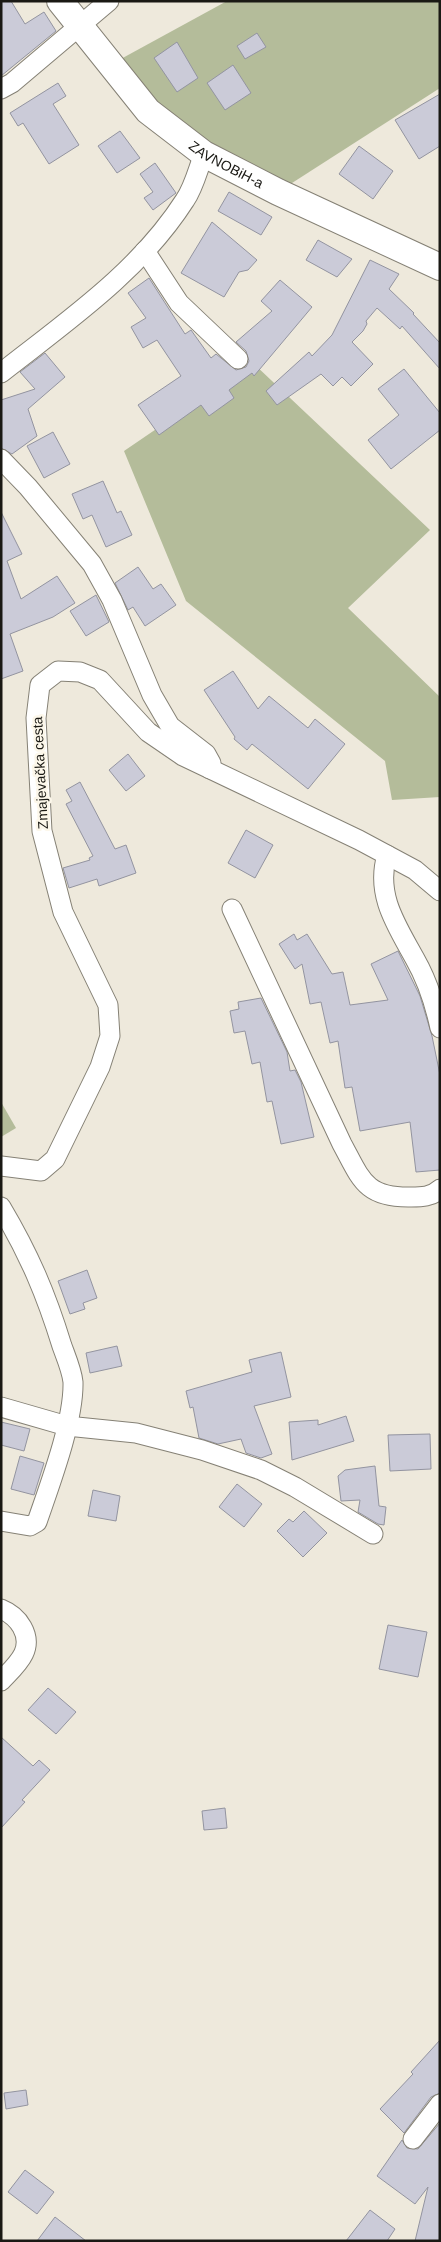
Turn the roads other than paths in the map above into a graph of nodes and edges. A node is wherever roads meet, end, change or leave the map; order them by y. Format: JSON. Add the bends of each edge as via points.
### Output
{"nodes":[{"id":1,"x":60,"y":1,"type":"edge"},
{"id":2,"x":109,"y":1,"type":"edge"},
{"id":3,"x":79,"y":26,"type":"junction"},
{"id":4,"x":1,"y":89,"type":"edge"},
{"id":5,"x":204,"y":154,"type":"junction"},
{"id":6,"x":145,"y":251,"type":"junction"},
{"id":7,"x":440,"y":267,"type":"edge"},
{"id":8,"x":238,"y":359,"type":"dead end"},
{"id":9,"x":1,"y":373,"type":"edge"},
{"id":10,"x":1,"y":459,"type":"edge"},
{"id":11,"x":210,"y":769,"type":"junction"},
{"id":12,"x":387,"y":855,"type":"junction"},
{"id":13,"x":440,"y":891,"type":"edge"},
{"id":14,"x":232,"y":909,"type":"dead end"},
{"id":15,"x":440,"y":1028,"type":"edge"},
{"id":16,"x":1,"y":1166,"type":"edge"},
{"id":17,"x":440,"y":1189,"type":"edge"},
{"id":18,"x":1,"y":1207,"type":"edge"},
{"id":19,"x":1,"y":1407,"type":"edge"},
{"id":20,"x":67,"y":1426,"type":"junction"},
{"id":21,"x":1,"y":1521,"type":"edge"},
{"id":22,"x":374,"y":1534,"type":"dead end"},
{"id":23,"x":1,"y":1608,"type":"edge"},
{"id":24,"x":1,"y":1681,"type":"edge"},
{"id":25,"x":440,"y":2104,"type":"edge"},
{"id":26,"x":413,"y":2139,"type":"dead end"}],
"edges":[{"from":1,"to":3,"type":"main road","name":"ZAVNOBiH-a"},
{"from":2,"to":3,"type":"street"},
{"from":3,"to":4,"type":"street"},
{"from":3,"to":5,"type":"main road","name":"ZAVNOBiH-a","via":[[148,111]]},
{"from":5,"to":6,"type":"street","via":[[186,199]]},
{"from":5,"to":7,"type":"main road","name":"ZAVNOBiH-a"},
{"from":6,"to":8,"type":"street","via":[[179,303]]},
{"from":6,"to":9,"type":"street","via":[[102,294]]},
{"from":10,"to":11,"type":"street","via":[[92,564],[112,600],[152,695],[170,726],[206,754]]},
{"from":11,"to":12,"type":"street","name":"Zmajevačka cesta"},
{"from":11,"to":16,"type":"street","name":"Zmajevačka cesta","via":[[183,756],[148,732],[100,680],[80,672],[58,671],[40,685],[36,718],[42,831],[62,912],[108,1005],[110,1036],[100,1067],[55,1159],[41,1171]]},
{"from":12,"to":13,"type":"street","name":"Zmajevačka cesta","via":[[415,870]]},
{"from":12,"to":15,"type":"street","via":[[383,867],[385,893],[393,922],[416,961],[432,998]]},
{"from":14,"to":17,"type":"street","via":[[362,1181],[380,1195],[395,1198],[435,1194]]},
{"from":18,"to":20,"type":"street","via":[[26,1249],[48,1300],[73,1380]]},
{"from":19,"to":20,"type":"street"},
{"from":20,"to":21,"type":"street","via":[[37,1522],[30,1526]]},
{"from":20,"to":22,"type":"street","via":[[136,1433],[261,1470]]},
{"from":23,"to":24,"type":"street","via":[[18,1620],[25,1632],[27,1646],[20,1661]]},
{"from":25,"to":26,"type":"street"}]}
